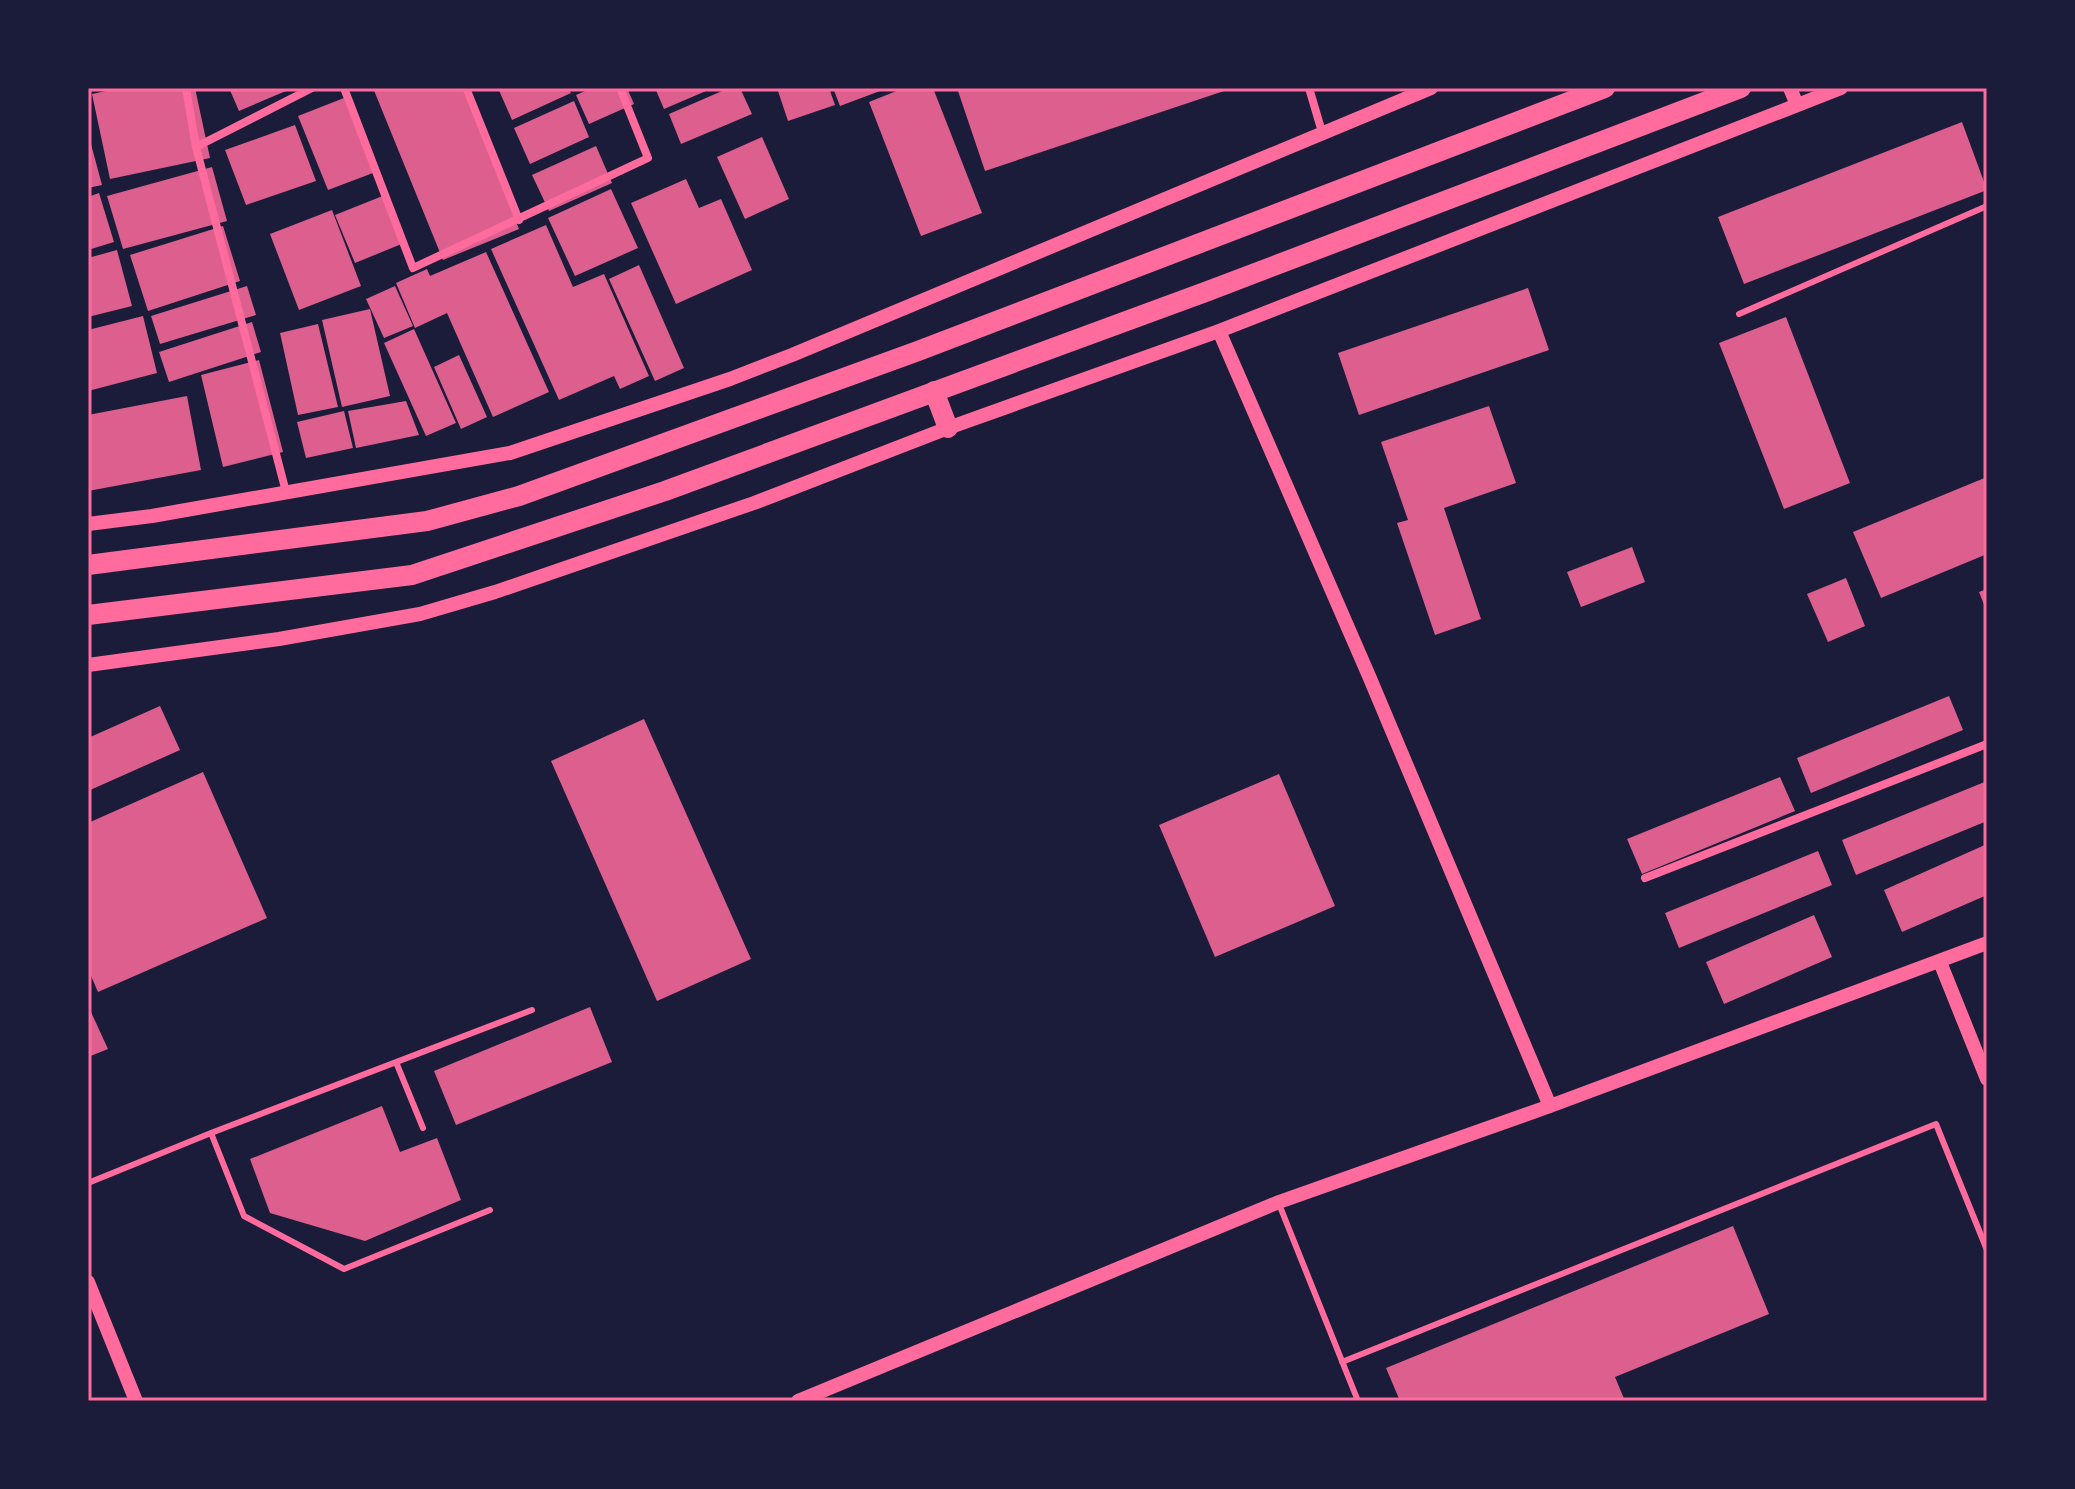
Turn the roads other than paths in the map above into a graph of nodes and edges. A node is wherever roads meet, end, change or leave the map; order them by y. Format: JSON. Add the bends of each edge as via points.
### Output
{"nodes":[{"id":1,"x":186,"y":88,"type":"edge"},
{"id":2,"x":312,"y":88,"type":"edge"},
{"id":3,"x":344,"y":88,"type":"edge"},
{"id":4,"x":466,"y":88,"type":"edge"},
{"id":5,"x":620,"y":88,"type":"edge"},
{"id":6,"x":1309,"y":88,"type":"edge"},
{"id":7,"x":1431,"y":88,"type":"edge"},
{"id":8,"x":1605,"y":88,"type":"edge"},
{"id":9,"x":1741,"y":88,"type":"edge"},
{"id":10,"x":1790,"y":88,"type":"edge"},
{"id":11,"x":1841,"y":88,"type":"edge"},
{"id":12,"x":1797,"y":105,"type":"junction"},
{"id":13,"x":1322,"y":132,"type":"junction"},
{"id":14,"x":196,"y":147,"type":"junction"},
{"id":15,"x":1987,"y":206,"type":"edge"},
{"id":16,"x":519,"y":220,"type":"junction"},
{"id":17,"x":1739,"y":314,"type":"dead end"},
{"id":18,"x":1219,"y":331,"type":"junction"},
{"id":19,"x":934,"y":391,"type":"junction"},
{"id":20,"x":948,"y":428,"type":"junction"},
{"id":21,"x":286,"y":492,"type":"junction"},
{"id":22,"x":88,"y":524,"type":"edge"},
{"id":23,"x":88,"y":565,"type":"edge"},
{"id":24,"x":88,"y":615,"type":"edge"},
{"id":25,"x":88,"y":665,"type":"edge"},
{"id":26,"x":1987,"y":744,"type":"edge"},
{"id":27,"x":1645,"y":878,"type":"dead end"},
{"id":28,"x":1987,"y":943,"type":"edge"},
{"id":29,"x":1940,"y":962,"type":"junction"},
{"id":30,"x":532,"y":1010,"type":"dead end"},
{"id":31,"x":396,"y":1062,"type":"junction"},
{"id":32,"x":1987,"y":1079,"type":"edge"},
{"id":33,"x":1550,"y":1106,"type":"junction"},
{"id":34,"x":423,"y":1128,"type":"dead end"},
{"id":35,"x":211,"y":1133,"type":"junction"},
{"id":36,"x":88,"y":1183,"type":"edge"},
{"id":37,"x":1279,"y":1202,"type":"junction"},
{"id":38,"x":490,"y":1210,"type":"dead end"},
{"id":39,"x":1987,"y":1250,"type":"edge"},
{"id":40,"x":88,"y":1282,"type":"edge"},
{"id":41,"x":1342,"y":1362,"type":"junction"},
{"id":42,"x":136,"y":1401,"type":"edge"},
{"id":43,"x":798,"y":1401,"type":"edge"},
{"id":44,"x":1358,"y":1401,"type":"edge"}],
"edges":[{"from":1,"to":14,"type":"street"},
{"from":2,"to":14,"type":"street"},
{"from":3,"to":16,"type":"street","via":[[413,268]]},
{"from":4,"to":16,"type":"street"},
{"from":5,"to":16,"type":"street","via":[[648,158]]},
{"from":6,"to":13,"type":"street"},
{"from":7,"to":13,"type":"street"},
{"from":8,"to":23,"type":"main road","via":[[918,351],[519,496],[427,521]]},
{"from":9,"to":19,"type":"main road"},
{"from":10,"to":12,"type":"street"},
{"from":11,"to":12,"type":"street"},
{"from":12,"to":18,"type":"street"},
{"from":13,"to":21,"type":"street","via":[[730,379],[510,453]]},
{"from":14,"to":21,"type":"street"},
{"from":15,"to":17,"type":"lane"},
{"from":18,"to":20,"type":"street"},
{"from":18,"to":33,"type":"street"},
{"from":19,"to":20,"type":"main road"},
{"from":19,"to":24,"type":"main road","via":[[412,575]]},
{"from":20,"to":25,"type":"street","via":[[754,503],[420,614]]},
{"from":21,"to":22,"type":"street"},
{"from":26,"to":27,"type":"street"},
{"from":28,"to":29,"type":"street"},
{"from":29,"to":32,"type":"street"},
{"from":29,"to":33,"type":"street"},
{"from":30,"to":31,"type":"lane"},
{"from":31,"to":34,"type":"lane"},
{"from":31,"to":35,"type":"lane"},
{"from":33,"to":37,"type":"street"},
{"from":35,"to":36,"type":"lane"},
{"from":35,"to":38,"type":"lane","via":[[244,1216],[344,1269]]},
{"from":37,"to":41,"type":"lane"},
{"from":37,"to":43,"type":"street"},
{"from":39,"to":41,"type":"lane","via":[[1936,1124]]},
{"from":40,"to":42,"type":"street"},
{"from":41,"to":44,"type":"lane"}]}
